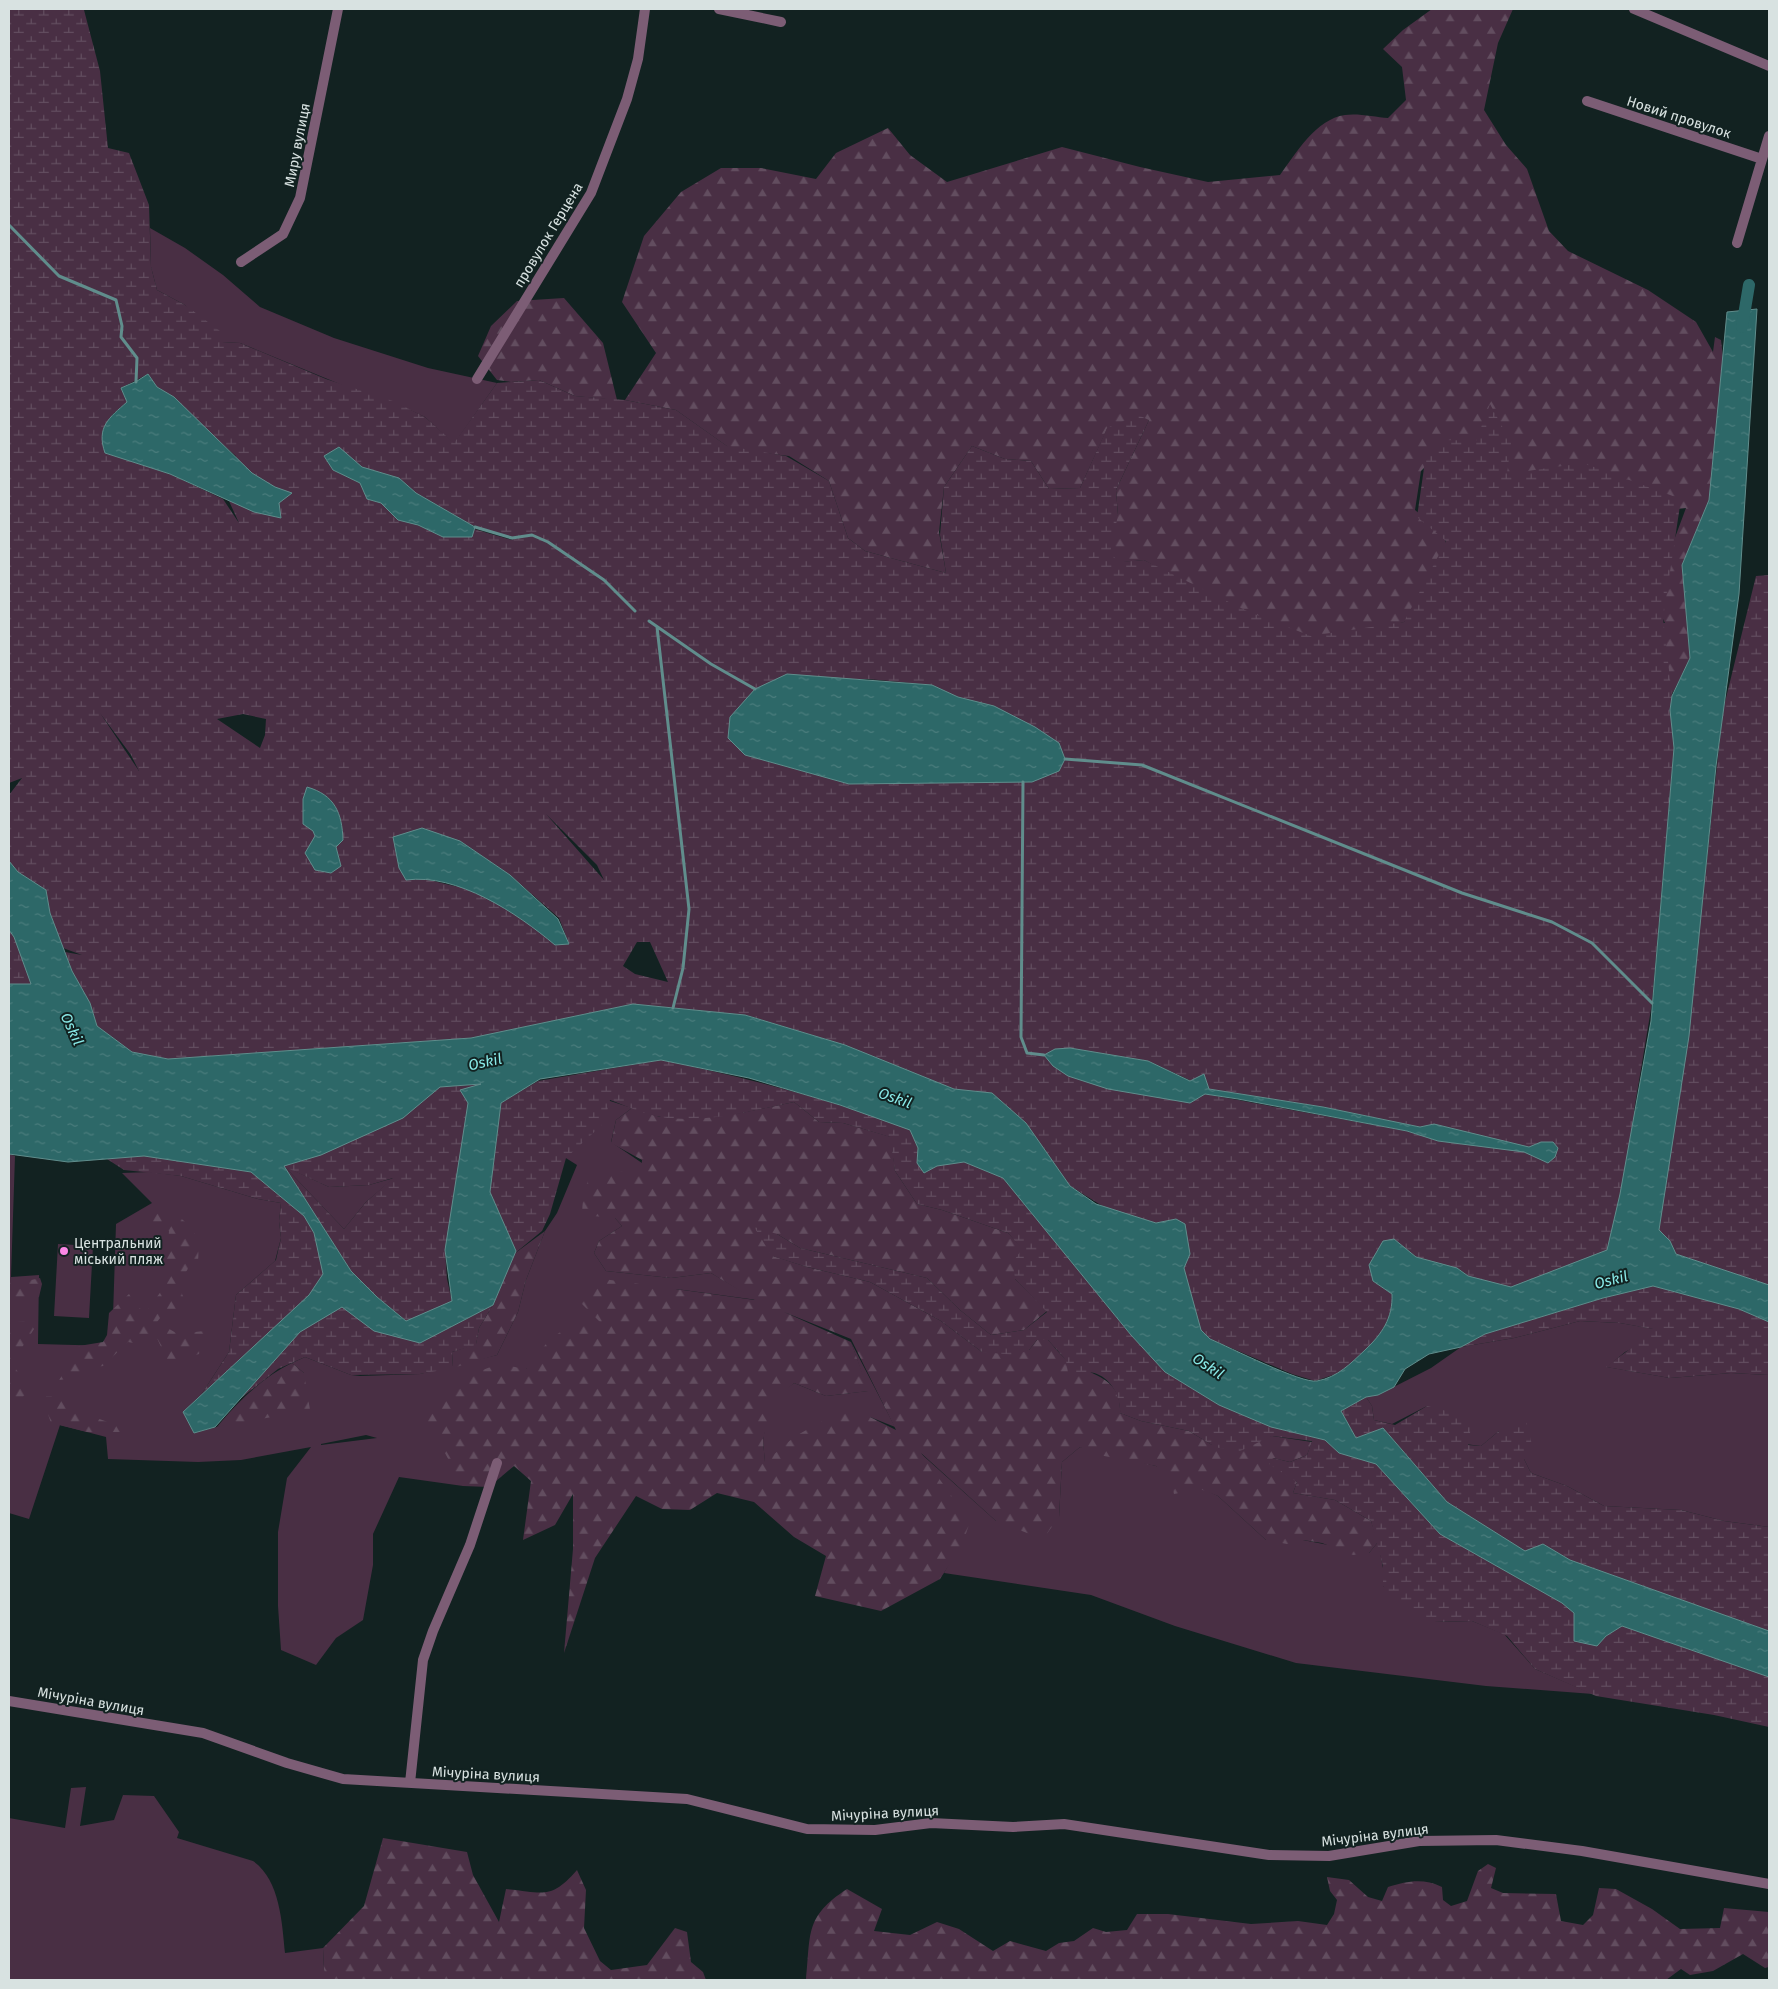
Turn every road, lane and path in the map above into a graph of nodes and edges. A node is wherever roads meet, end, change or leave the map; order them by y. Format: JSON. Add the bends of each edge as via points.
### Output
{"nodes":[{"id":1,"x":338,"y":9,"type":"edge"},
{"id":2,"x":645,"y":9,"type":"edge"},
{"id":3,"x":720,"y":9,"type":"edge"},
{"id":4,"x":1634,"y":9,"type":"edge"},
{"id":5,"x":781,"y":22,"type":"dead end"},
{"id":6,"x":1769,"y":66,"type":"edge"},
{"id":7,"x":1587,"y":101,"type":"dead end"},
{"id":8,"x":1769,"y":136,"type":"edge"},
{"id":9,"x":1762,"y":159,"type":"junction"},
{"id":10,"x":1737,"y":243,"type":"dead end"},
{"id":11,"x":241,"y":262,"type":"dead end"},
{"id":12,"x":476,"y":379,"type":"dead end"},
{"id":13,"x":497,"y":1463,"type":"dead end"},
{"id":14,"x":9,"y":1701,"type":"edge"},
{"id":15,"x":410,"y":1783,"type":"junction"},
{"id":16,"x":1769,"y":1884,"type":"edge"}],
"edges":[{"from":1,"to":11,"type":"street","name":"Миру вулиця","via":[[300,198],[283,234]]},
{"from":2,"to":12,"type":"street","name":"провулок Герцена","via":[[638,59],[627,99],[591,193]]},
{"from":3,"to":5,"type":"street"},
{"from":4,"to":6,"type":"street"},
{"from":7,"to":9,"type":"street","name":"Новий провулок"},
{"from":8,"to":9,"type":"street"},
{"from":9,"to":10,"type":"street"},
{"from":13,"to":15,"type":"street","via":[[470,1545],[432,1631],[423,1660]]},
{"from":14,"to":15,"type":"street","name":"Мічуріна вулиця","via":[[203,1733],[343,1779]]},
{"from":15,"to":16,"type":"street","name":"Мічуріна вулиця","via":[[687,1799],[807,1830],[875,1830],[930,1823],[1014,1827],[1064,1824],[1269,1855],[1330,1856],[1419,1841],[1496,1840],[1582,1851]]}]}
